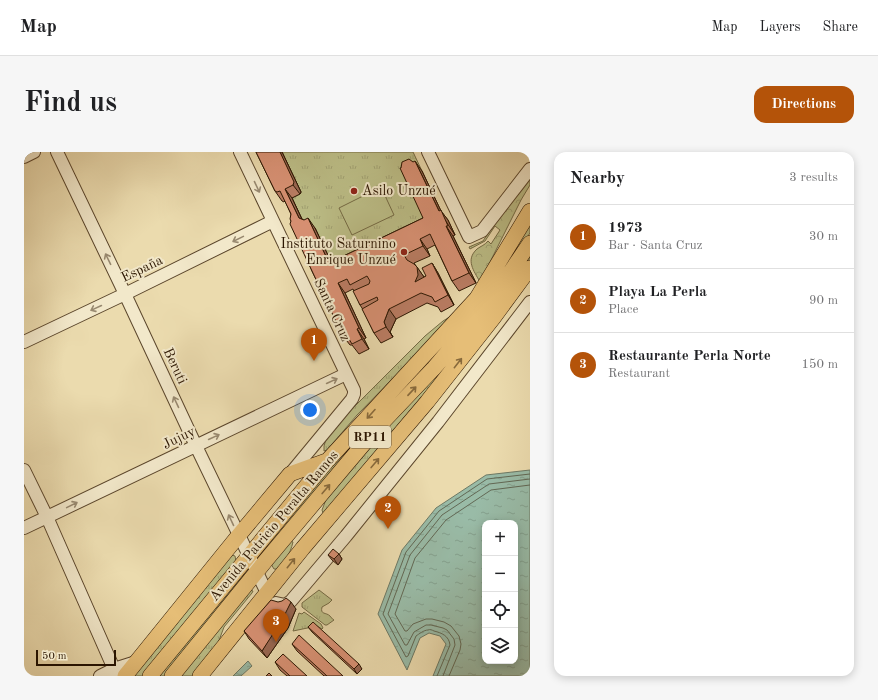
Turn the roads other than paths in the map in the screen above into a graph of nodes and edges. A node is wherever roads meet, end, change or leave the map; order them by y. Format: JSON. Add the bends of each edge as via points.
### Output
{"nodes":[{"id":1,"x":34,"y":152,"type":"edge"},
{"id":2,"x":56,"y":152,"type":"edge"},
{"id":3,"x":240,"y":152,"type":"edge"},
{"id":4,"x":428,"y":152,"type":"edge"},
{"id":5,"x":24,"y":157,"type":"edge"},
{"id":6,"x":530,"y":169,"type":"edge"},
{"id":7,"x":530,"y":211,"type":"edge"},
{"id":8,"x":273,"y":221,"type":"junction"},
{"id":9,"x":530,"y":243,"type":"edge"},
{"id":10,"x":530,"y":268,"type":"edge"},
{"id":11,"x":125,"y":294,"type":"junction"},
{"id":12,"x":530,"y":302,"type":"edge"},
{"id":13,"x":491,"y":311,"type":"junction"},
{"id":14,"x":24,"y":342,"type":"edge"},
{"id":15,"x":346,"y":374,"type":"junction"},
{"id":16,"x":354,"y":394,"type":"joint"},
{"id":17,"x":196,"y":446,"type":"junction"},
{"id":18,"x":327,"y":461,"type":"junction"},
{"id":19,"x":24,"y":470,"type":"edge"},
{"id":20,"x":290,"y":474,"type":"junction"},
{"id":21,"x":312,"y":506,"type":"junction"},
{"id":22,"x":47,"y":518,"type":"junction"},
{"id":23,"x":24,"y":528,"type":"edge"},
{"id":24,"x":239,"y":535,"type":"junction"},
{"id":25,"x":303,"y":548,"type":"junction"},
{"id":26,"x":248,"y":556,"type":"junction"},
{"id":27,"x":256,"y":572,"type":"junction"},
{"id":28,"x":264,"y":596,"type":"junction"},
{"id":29,"x":118,"y":674,"type":"edge"},
{"id":30,"x":100,"y":676,"type":"edge"},
{"id":31,"x":150,"y":676,"type":"edge"},
{"id":32,"x":172,"y":676,"type":"edge"},
{"id":33,"x":200,"y":676,"type":"edge"}],
"edges":[{"from":1,"to":5,"type":"street"},
{"from":11,"to":2,"type":"street","name":"Beruti","one_way":true},
{"from":3,"to":8,"type":"street","name":"Santa Cruz","one_way":true},
{"from":4,"to":6,"type":"street","via":[[469,237],[482,231]]},
{"from":7,"to":18,"type":"main road","name":"Avenida Patricio Peralta Ramos","number":"RP11","one_way":true,"via":[[482,291]]},
{"from":8,"to":11,"type":"street","name":"España","one_way":true},
{"from":8,"to":15,"type":"street","name":"Santa Cruz"},
{"from":9,"to":13,"type":"main road","number":"RP11"},
{"from":10,"to":13,"type":"main road"},
{"from":11,"to":14,"type":"street","name":"España","one_way":true},
{"from":17,"to":11,"type":"street","name":"Beruti","one_way":true},
{"from":12,"to":28,"type":"street","via":[[438,422],[291,601],[282,605]]},
{"from":21,"to":13,"type":"main road","name":"Avenida Patricio Peralta Ramos","number":"RP11","one_way":true,"via":[[378,428]]},
{"from":25,"to":13,"type":"main road","one_way":true,"via":[[427,402]]},
{"from":15,"to":16,"type":"street","name":"Santa Cruz"},
{"from":17,"to":15,"type":"street","name":"Jujuy","one_way":true},
{"from":16,"to":20,"type":"street","name":"Avenida Patricio Peralta Ramos"},
{"from":22,"to":17,"type":"street","name":"Jujuy","one_way":true},
{"from":24,"to":17,"type":"street","name":"Beruti","one_way":true},
{"from":18,"to":20,"type":"main road"},
{"from":18,"to":26,"type":"main road","name":"Avenida Patricio Peralta Ramos","number":"RP11"},
{"from":19,"to":22,"type":"street"},
{"from":20,"to":24,"type":"main road","name":"Avenida Patricio Peralta Ramos"},
{"from":21,"to":25,"type":"main road"},
{"from":21,"to":27,"type":"main road","name":"Avenida Patricio Peralta Ramos","number":"RP11"},
{"from":22,"to":23,"type":"street","name":"Jujuy"},
{"from":22,"to":29,"type":"street"},
{"from":24,"to":26,"type":"street","name":"Beruti"},
{"from":24,"to":29,"type":"main road","name":"Avenida Patricio Peralta Ramos","via":[[136,662]]},
{"from":28,"to":25,"type":"main road","one_way":true},
{"from":26,"to":27,"type":"street","name":"Beruti"},
{"from":26,"to":31,"type":"main road","name":"Avenida Patricio Peralta Ramos","number":"RP11"},
{"from":27,"to":28,"type":"street","name":"Beruti"},
{"from":27,"to":32,"type":"main road","name":"Avenida Patricio Peralta Ramos","number":"RP11"},
{"from":28,"to":33,"type":"main road"},
{"from":29,"to":30,"type":"street"}]}
